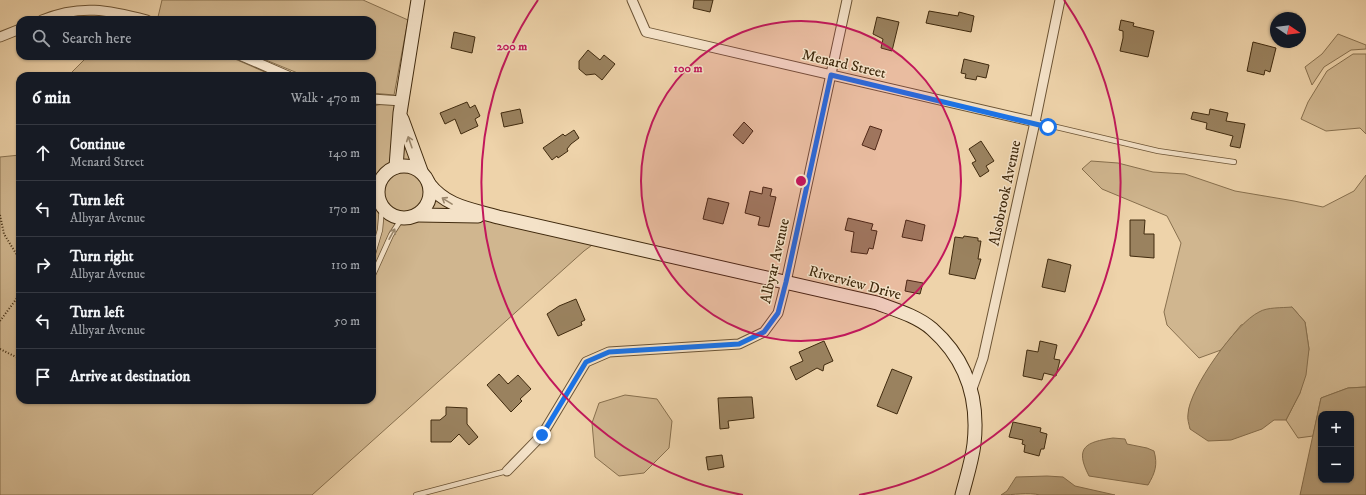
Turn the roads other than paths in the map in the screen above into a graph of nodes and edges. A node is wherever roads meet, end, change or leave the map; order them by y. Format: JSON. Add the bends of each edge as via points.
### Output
{"nodes":[{"id":1,"x":418,"y":0,"type":"edge"},
{"id":2,"x":632,"y":0,"type":"edge"},
{"id":3,"x":848,"y":0,"type":"edge"},
{"id":4,"x":1060,"y":0,"type":"edge"},
{"id":5,"x":51,"y":16,"type":"edge"},
{"id":6,"x":133,"y":16,"type":"edge"},
{"id":7,"x":16,"y":31,"type":"edge"},
{"id":8,"x":0,"y":37,"type":"edge"},
{"id":9,"x":251,"y":60,"type":"edge"},
{"id":10,"x":279,"y":72,"type":"edge"},
{"id":11,"x":831,"y":75,"type":"junction"},
{"id":12,"x":376,"y":100,"type":"edge"},
{"id":13,"x":401,"y":107,"type":"junction"},
{"id":14,"x":1035,"y":122,"type":"junction"},
{"id":15,"x":1234,"y":162,"type":"dead end"},
{"id":16,"x":396,"y":167,"type":"junction"},
{"id":17,"x":421,"y":171,"type":"junction"},
{"id":18,"x":429,"y":184,"type":"junction"},
{"id":19,"x":382,"y":206,"type":"junction"},
{"id":20,"x":418,"y":215,"type":"junction"},
{"id":21,"x":498,"y":217,"type":"junction"},
{"id":22,"x":402,"y":218,"type":"junction"},
{"id":23,"x":376,"y":244,"type":"edge"},
{"id":24,"x":376,"y":268,"type":"edge"},
{"id":25,"x":786,"y":282,"type":"junction"},
{"id":26,"x":972,"y":389,"type":"junction"},
{"id":27,"x":507,"y":471,"type":"joint"},
{"id":28,"x":416,"y":495,"type":"edge"},
{"id":29,"x":962,"y":495,"type":"edge"}],
"edges":[{"from":1,"to":13,"type":"street","name":"Riverview Drive"},
{"from":2,"to":11,"type":"street","name":"Menard Street","via":[[646,32]]},
{"from":3,"to":11,"type":"street","name":"Albyar Avenue"},
{"from":4,"to":14,"type":"street","name":"Alsobrook Avenue"},
{"from":5,"to":6,"type":"street","via":[[81,9],[110,10]]},
{"from":7,"to":8,"type":"street"},
{"from":9,"to":10,"type":"street"},
{"from":11,"to":14,"type":"street","name":"Menard Street"},
{"from":11,"to":25,"type":"street","name":"Albyar Avenue"},
{"from":12,"to":13,"type":"street"},
{"from":13,"to":16,"type":"street","name":"Riverview Drive"},
{"from":17,"to":13,"type":"street","name":"Riverview Drive","one_way":true},
{"from":14,"to":15,"type":"lane","via":[[1158,151]]},
{"from":14,"to":26,"type":"street","name":"Alsobrook Avenue","via":[[983,358]]},
{"from":16,"to":17,"type":"street","via":[[409,166]]},
{"from":16,"to":19,"type":"street","via":[[389,171],[380,184],[379,199]]},
{"from":17,"to":18,"type":"street","name":"Riverview Drive"},
{"from":18,"to":20,"type":"street","via":[[429,201]]},
{"from":21,"to":18,"type":"street","name":"Riverview Drive","one_way":true,"via":[[453,204],[438,195]]},
{"from":19,"to":22,"type":"street","via":[[394,216]]},
{"from":19,"to":23,"type":"lane"},
{"from":20,"to":21,"type":"street","name":"Riverview Drive"},
{"from":20,"to":22,"type":"street","name":"Riverview Drive"},
{"from":21,"to":25,"type":"street","name":"Riverview Drive"},
{"from":24,"to":22,"type":"lane","one_way":true},
{"from":25,"to":26,"type":"street","name":"Riverview Drive","via":[[877,303],[907,314],[932,329],[955,355]]},
{"from":25,"to":27,"type":"street","name":"Albyar Avenue","via":[[778,313],[764,332],[739,344],[609,352],[586,362],[542,435]]},
{"from":26,"to":29,"type":"street","name":"Riverview Drive","via":[[976,412],[974,446]]},
{"from":27,"to":28,"type":"lane"}]}
